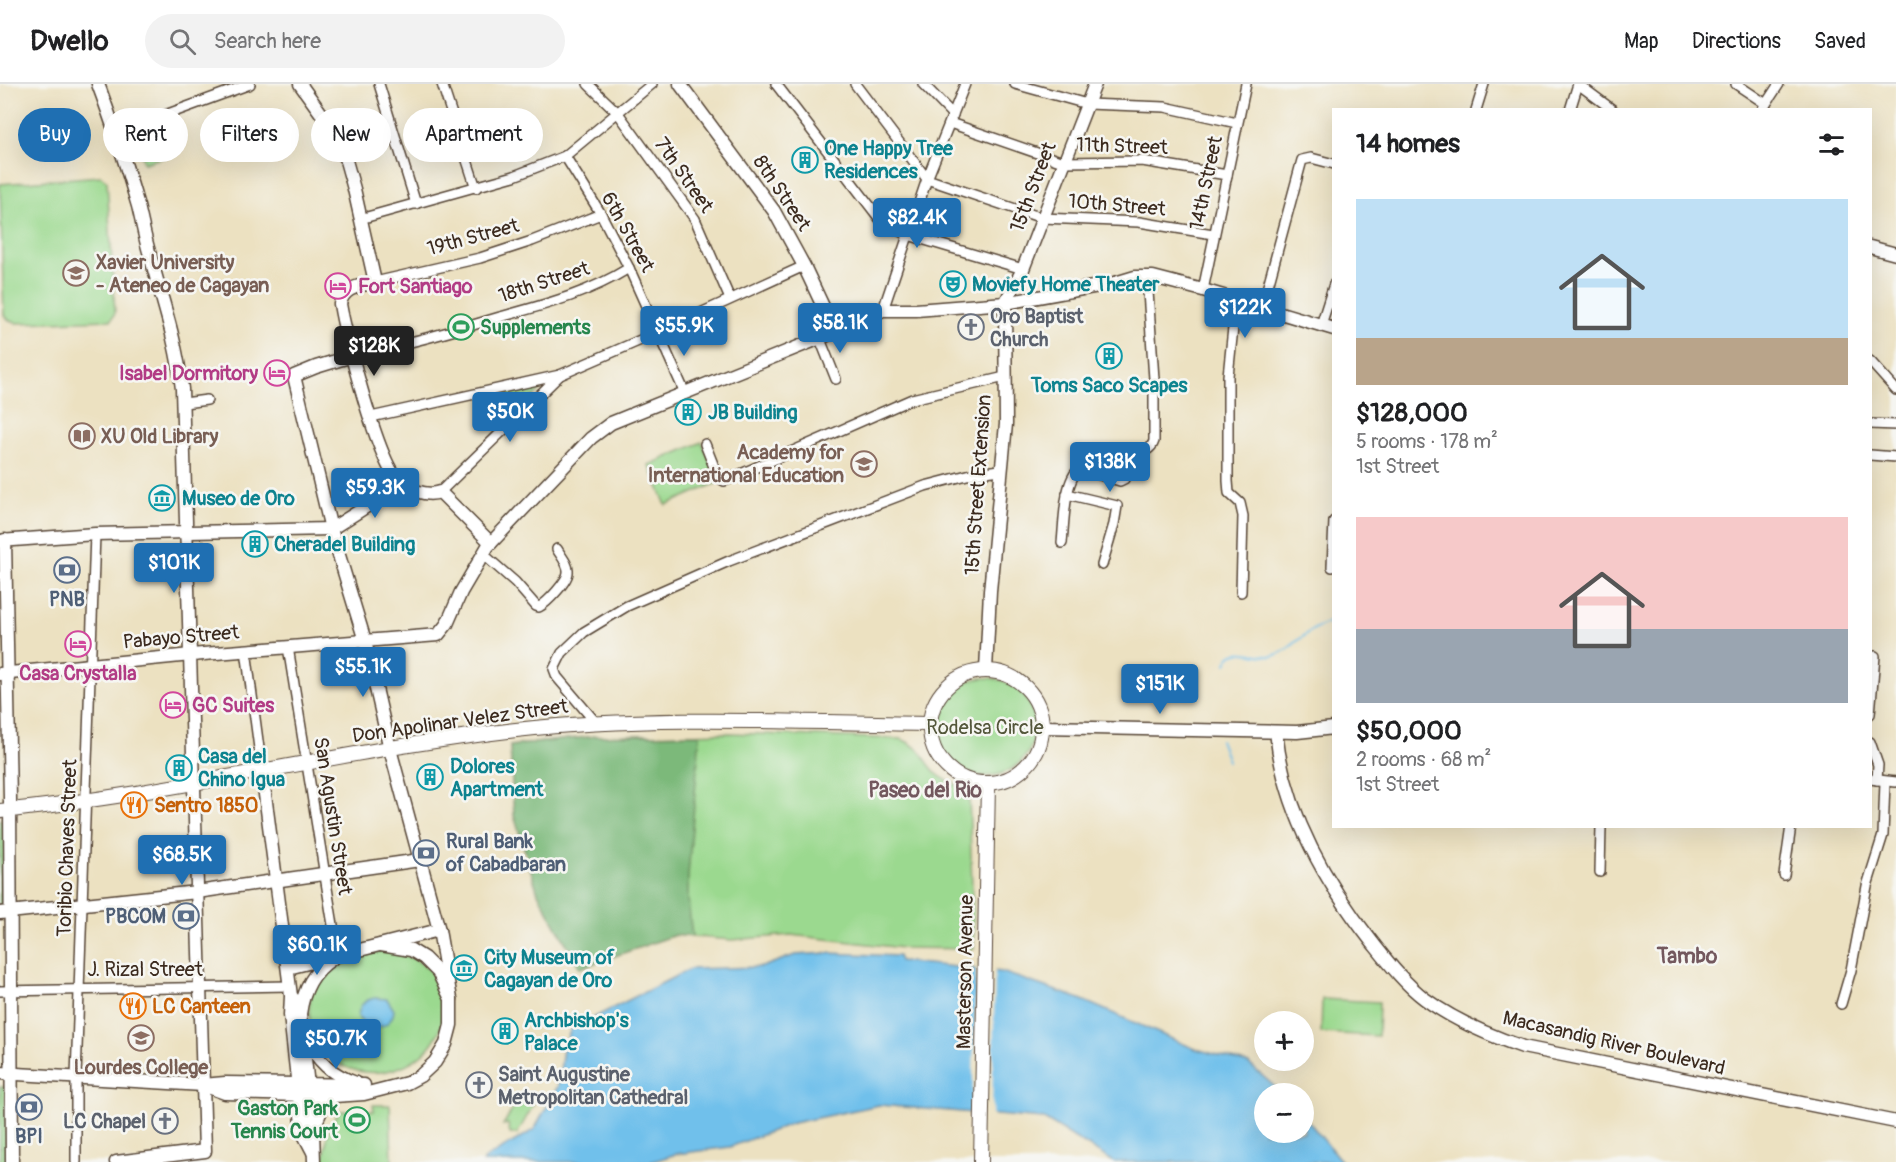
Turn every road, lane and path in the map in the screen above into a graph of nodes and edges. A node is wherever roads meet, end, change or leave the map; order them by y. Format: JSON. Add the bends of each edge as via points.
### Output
{"nodes":[{"id":1,"x":98,"y":84,"type":"edge"},
{"id":2,"x":250,"y":84,"type":"edge"},
{"id":3,"x":300,"y":84,"type":"edge"},
{"id":4,"x":380,"y":84,"type":"edge"},
{"id":5,"x":442,"y":84,"type":"edge"},
{"id":6,"x":588,"y":84,"type":"edge"},
{"id":7,"x":652,"y":84,"type":"edge"},
{"id":8,"x":680,"y":84,"type":"edge"},
{"id":9,"x":777,"y":84,"type":"edge"},
{"id":10,"x":855,"y":84,"type":"edge"},
{"id":11,"x":923,"y":84,"type":"edge"},
{"id":12,"x":965,"y":84,"type":"edge"},
{"id":13,"x":1016,"y":84,"type":"edge"},
{"id":14,"x":1095,"y":84,"type":"edge"},
{"id":15,"x":1246,"y":84,"type":"edge"},
{"id":16,"x":1484,"y":84,"type":"edge"},
{"id":17,"x":1578,"y":84,"type":"edge"},
{"id":18,"x":1736,"y":84,"type":"edge"},
{"id":19,"x":1779,"y":84,"type":"edge"},
{"id":20,"x":1087,"y":104,"type":"junction"},
{"id":21,"x":1764,"y":107,"type":"edge"},
{"id":22,"x":107,"y":108,"type":"edge"},
{"id":23,"x":184,"y":108,"type":"edge"},
{"id":24,"x":1477,"y":108,"type":"edge"},
{"id":25,"x":1571,"y":108,"type":"edge"},
{"id":26,"x":1610,"y":108,"type":"edge"},
{"id":27,"x":618,"y":113,"type":"junction"},
{"id":28,"x":952,"y":119,"type":"junction"},
{"id":29,"x":1237,"y":123,"type":"junction"},
{"id":30,"x":565,"y":156,"type":"junction"},
{"id":31,"x":125,"y":162,"type":"edge"},
{"id":32,"x":1063,"y":162,"type":"junction"},
{"id":33,"x":1332,"y":163,"type":"edge"},
{"id":34,"x":1227,"y":175,"type":"junction"},
{"id":35,"x":927,"y":179,"type":"junction"},
{"id":36,"x":476,"y":188,"type":"junction"},
{"id":37,"x":416,"y":204,"type":"junction"},
{"id":38,"x":600,"y":214,"type":"junction"},
{"id":39,"x":1042,"y":218,"type":"junction"},
{"id":40,"x":360,"y":219,"type":"junction"},
{"id":41,"x":1213,"y":234,"type":"junction"},
{"id":42,"x":908,"y":235,"type":"junction"},
{"id":43,"x":1872,"y":248,"type":"edge"},
{"id":44,"x":1896,"y":254,"type":"edge"},
{"id":45,"x":804,"y":266,"type":"junction"},
{"id":46,"x":629,"y":268,"type":"junction"},
{"id":47,"x":1023,"y":269,"type":"junction"},
{"id":48,"x":1147,"y":277,"type":"junction"},
{"id":49,"x":375,"y":282,"type":"junction"},
{"id":50,"x":1203,"y":290,"type":"junction"},
{"id":51,"x":1332,"y":290,"type":"edge"},
{"id":52,"x":730,"y":299,"type":"junction"},
{"id":53,"x":1236,"y":299,"type":"junction"},
{"id":54,"x":1005,"y":303,"type":"junction"},
{"id":55,"x":1262,"y":308,"type":"junction"},
{"id":56,"x":883,"y":310,"type":"junction"},
{"id":57,"x":1321,"y":325,"type":"junction"},
{"id":58,"x":1332,"y":328,"type":"edge"},
{"id":59,"x":659,"y":332,"type":"junction"},
{"id":60,"x":835,"y":332,"type":"junction"},
{"id":61,"x":820,"y":339,"type":"junction"},
{"id":62,"x":352,"y":356,"type":"junction"},
{"id":63,"x":1872,"y":363,"type":"edge"},
{"id":64,"x":560,"y":375,"type":"junction"},
{"id":65,"x":1005,"y":377,"type":"junction"},
{"id":66,"x":836,"y":379,"type":"dead end"},
{"id":67,"x":1896,"y":390,"type":"edge"},
{"id":68,"x":685,"y":393,"type":"junction"},
{"id":69,"x":207,"y":400,"type":"dead end"},
{"id":70,"x":184,"y":403,"type":"junction"},
{"id":71,"x":371,"y":417,"type":"junction"},
{"id":72,"x":1872,"y":424,"type":"edge"},
{"id":73,"x":1896,"y":425,"type":"edge"},
{"id":74,"x":705,"y":444,"type":"dead end"},
{"id":75,"x":1872,"y":455,"type":"edge"},
{"id":76,"x":1896,"y":457,"type":"edge"},
{"id":77,"x":1000,"y":470,"type":"junction"},
{"id":78,"x":397,"y":480,"type":"junction"},
{"id":79,"x":440,"y":492,"type":"junction"},
{"id":80,"x":1067,"y":494,"type":"junction"},
{"id":81,"x":331,"y":529,"type":"junction"},
{"id":82,"x":187,"y":533,"type":"junction"},
{"id":83,"x":95,"y":534,"type":"junction"},
{"id":84,"x":3,"y":540,"type":"edge"},
{"id":85,"x":491,"y":543,"type":"junction"},
{"id":86,"x":1062,"y":543,"type":"dead end"},
{"id":87,"x":557,"y":549,"type":"dead end"},
{"id":88,"x":483,"y":554,"type":"junction"},
{"id":89,"x":1102,"y":565,"type":"dead end"},
{"id":90,"x":1241,"y":592,"type":"dead end"},
{"id":91,"x":365,"y":641,"type":"junction"},
{"id":92,"x":288,"y":647,"type":"junction"},
{"id":93,"x":246,"y":650,"type":"junction"},
{"id":94,"x":191,"y":655,"type":"junction"},
{"id":95,"x":1875,"y":656,"type":"dead end"},
{"id":96,"x":91,"y":665,"type":"junction"},
{"id":97,"x":986,"y":670,"type":"junction"},
{"id":98,"x":4,"y":674,"type":"edge"},
{"id":99,"x":1872,"y":691,"type":"edge"},
{"id":100,"x":597,"y":724,"type":"junction"},
{"id":101,"x":929,"y":724,"type":"junction"},
{"id":102,"x":1043,"y":727,"type":"junction"},
{"id":103,"x":1332,"y":728,"type":"edge"},
{"id":104,"x":1276,"y":732,"type":"junction"},
{"id":105,"x":1872,"y":748,"type":"edge"},
{"id":106,"x":390,"y":749,"type":"junction"},
{"id":107,"x":305,"y":764,"type":"junction"},
{"id":108,"x":262,"y":771,"type":"junction"},
{"id":109,"x":241,"y":774,"type":"junction"},
{"id":110,"x":1877,"y":780,"type":"edge"},
{"id":111,"x":1896,"y":782,"type":"edge"},
{"id":112,"x":193,"y":783,"type":"junction"},
{"id":113,"x":988,"y":783,"type":"junction"},
{"id":114,"x":265,"y":793,"type":"junction"},
{"id":115,"x":86,"y":800,"type":"junction"},
{"id":116,"x":5,"y":811,"type":"edge"},
{"id":117,"x":1601,"y":828,"type":"edge"},
{"id":118,"x":1791,"y":828,"type":"edge"},
{"id":119,"x":420,"y":860,"type":"junction"},
{"id":120,"x":1600,"y":872,"type":"dead end"},
{"id":121,"x":324,"y":874,"type":"junction"},
{"id":122,"x":1784,"y":875,"type":"dead end"},
{"id":123,"x":277,"y":881,"type":"junction"},
{"id":124,"x":197,"y":892,"type":"junction"},
{"id":125,"x":83,"y":904,"type":"junction"},
{"id":126,"x":5,"y":912,"type":"edge"},
{"id":127,"x":439,"y":930,"type":"junction"},
{"id":128,"x":381,"y":945,"type":"junction"},
{"id":129,"x":338,"y":956,"type":"junction"},
{"id":130,"x":288,"y":968,"type":"junction"},
{"id":131,"x":200,"y":988,"type":"junction"},
{"id":132,"x":80,"y":989,"type":"junction"},
{"id":133,"x":6,"y":990,"type":"edge"},
{"id":134,"x":291,"y":991,"type":"junction"},
{"id":135,"x":451,"y":999,"type":"junction"},
{"id":136,"x":1841,"y":1004,"type":"dead end"},
{"id":137,"x":300,"y":1014,"type":"junction"},
{"id":138,"x":302,"y":1029,"type":"junction"},
{"id":139,"x":6,"y":1074,"type":"edge"},
{"id":140,"x":76,"y":1077,"type":"junction"},
{"id":141,"x":203,"y":1085,"type":"junction"},
{"id":142,"x":364,"y":1086,"type":"junction"},
{"id":143,"x":386,"y":1089,"type":"junction"},
{"id":144,"x":304,"y":1090,"type":"junction"},
{"id":145,"x":334,"y":1096,"type":"junction"},
{"id":146,"x":1896,"y":1122,"type":"edge"},
{"id":147,"x":313,"y":1131,"type":"junction"},
{"id":148,"x":313,"y":1157,"type":"edge"},
{"id":149,"x":12,"y":1162,"type":"edge"},
{"id":150,"x":76,"y":1162,"type":"edge"},
{"id":151,"x":116,"y":1162,"type":"edge"},
{"id":152,"x":981,"y":1162,"type":"edge"}],
"edges":[{"from":1,"to":22,"type":"street"},
{"from":2,"to":23,"type":"street"},
{"from":3,"to":40,"type":"street","via":[[336,134]]},
{"from":4,"to":37,"type":"street"},
{"from":5,"to":36,"type":"street"},
{"from":6,"to":27,"type":"street","name":"7th Street"},
{"from":7,"to":27,"type":"street"},
{"from":8,"to":45,"type":"street","name":"8th Street","via":[[774,211]]},
{"from":9,"to":42,"type":"street","via":[[884,223]]},
{"from":10,"to":35,"type":"street"},
{"from":11,"to":28,"type":"street","name":"11th Street"},
{"from":12,"to":28,"type":"street"},
{"from":13,"to":20,"type":"street"},
{"from":14,"to":20,"type":"street","name":"15th Street"},
{"from":15,"to":29,"type":"street","name":"14th Street"},
{"from":16,"to":24,"type":"street"},
{"from":17,"to":25,"type":"street"},
{"from":17,"to":26,"type":"street"},
{"from":18,"to":21,"type":"street"},
{"from":19,"to":21,"type":"street"},
{"from":20,"to":29,"type":"street","via":[[1165,107]]},
{"from":20,"to":32,"type":"street","name":"15th Street"},
{"from":27,"to":30,"type":"street"},
{"from":27,"to":52,"type":"street","name":"7th Street","via":[[695,219]]},
{"from":28,"to":32,"type":"street","name":"11th Street"},
{"from":28,"to":35,"type":"street"},
{"from":29,"to":34,"type":"street","name":"14th Street"},
{"from":30,"to":36,"type":"street"},
{"from":30,"to":38,"type":"street","name":"6th Street"},
{"from":31,"to":70,"type":"street","via":[[177,351]]},
{"from":32,"to":34,"type":"street","name":"11th Street","via":[[1142,161]]},
{"from":32,"to":39,"type":"street","name":"15th Street"},
{"from":33,"to":55,"type":"street","via":[[1311,158],[1302,160]]},
{"from":34,"to":41,"type":"street","name":"14th Street"},
{"from":35,"to":39,"type":"street","name":"10th Street"},
{"from":35,"to":42,"type":"street"},
{"from":36,"to":37,"type":"street"},
{"from":37,"to":40,"type":"street"},
{"from":38,"to":46,"type":"street","name":"6th Street"},
{"from":38,"to":49,"type":"street","name":"19th Street","via":[[480,258]]},
{"from":39,"to":41,"type":"street","name":"10th Street","via":[[1139,222]]},
{"from":39,"to":47,"type":"street","name":"15th Street"},
{"from":40,"to":49,"type":"street"},
{"from":41,"to":50,"type":"street","name":"14th Street"},
{"from":42,"to":47,"type":"street"},
{"from":42,"to":56,"type":"street"},
{"from":43,"to":44,"type":"street"},
{"from":45,"to":52,"type":"street"},
{"from":45,"to":60,"type":"street","name":"8th Street"},
{"from":46,"to":59,"type":"street","name":"6th Street"},
{"from":46,"to":62,"type":"street","name":"18th Street","via":[[575,296]]},
{"from":47,"to":54,"type":"street","name":"15th Street"},
{"from":48,"to":50,"type":"street"},
{"from":48,"to":54,"type":"street"},
{"from":48,"to":80,"type":"street","via":[[1154,441],[1149,450],[1125,456],[1124,479],[1080,470],[1074,474]]},
{"from":49,"to":62,"type":"street","name":"19th Street","via":[[344,293],[340,304]]},
{"from":50,"to":53,"type":"street"},
{"from":51,"to":57,"type":"street"},
{"from":52,"to":59,"type":"street"},
{"from":53,"to":55,"type":"street"},
{"from":53,"to":90,"type":"street","via":[[1228,375],[1229,493],[1241,506],[1244,529]]},
{"from":54,"to":56,"type":"street"},
{"from":54,"to":65,"type":"street","name":"15th Street Extension"},
{"from":55,"to":57,"type":"street"},
{"from":56,"to":60,"type":"street"},
{"from":57,"to":58,"type":"street"},
{"from":59,"to":64,"type":"street"},
{"from":59,"to":68,"type":"street","name":"6th Street"},
{"from":60,"to":61,"type":"street"},
{"from":61,"to":66,"type":"street"},
{"from":61,"to":68,"type":"street"},
{"from":62,"to":71,"type":"street"},
{"from":62,"to":81,"type":"street","name":"18th Street","via":[[294,376]]},
{"from":63,"to":67,"type":"street"},
{"from":64,"to":71,"type":"street"},
{"from":64,"to":79,"type":"street"},
{"from":65,"to":74,"type":"street","via":[[912,399],[724,481],[718,477]]},
{"from":65,"to":77,"type":"street","name":"15th Street Extension"},
{"from":68,"to":85,"type":"street","via":[[612,423],[591,438]]},
{"from":69,"to":70,"type":"street"},
{"from":70,"to":82,"type":"street"},
{"from":71,"to":78,"type":"street","via":[[386,462]]},
{"from":72,"to":73,"type":"street"},
{"from":75,"to":76,"type":"street"},
{"from":77,"to":97,"type":"street","name":"15th Street Extension"},
{"from":77,"to":100,"type":"street","via":[[925,486],[729,561],[614,613],[584,632],[562,653],[554,669],[556,677]]},
{"from":78,"to":79,"type":"street","via":[[423,494]]},
{"from":78,"to":81,"type":"street","via":[[372,503]]},
{"from":79,"to":85,"type":"street"},
{"from":80,"to":86,"type":"street"},
{"from":80,"to":89,"type":"street","via":[[1117,506]]},
{"from":81,"to":82,"type":"street"},
{"from":81,"to":91,"type":"street"},
{"from":82,"to":83,"type":"street"},
{"from":82,"to":94,"type":"street"},
{"from":83,"to":84,"type":"street"},
{"from":83,"to":96,"type":"street","name":"Toribio Chaves Street"},
{"from":84,"to":98,"type":"street"},
{"from":85,"to":88,"type":"street"},
{"from":87,"to":88,"type":"street","via":[[568,574],[539,607]]},
{"from":88,"to":91,"type":"street","name":"Pabayo Street","via":[[441,632]]},
{"from":91,"to":92,"type":"street","name":"Pabayo Street"},
{"from":91,"to":106,"type":"street"},
{"from":92,"to":93,"type":"street","name":"Pabayo Street"},
{"from":92,"to":107,"type":"street","name":"San Agustin Street"},
{"from":93,"to":94,"type":"street","name":"Pabayo Street"},
{"from":93,"to":108,"type":"street"},
{"from":94,"to":96,"type":"street","name":"Pabayo Street"},
{"from":94,"to":112,"type":"street"},
{"from":95,"to":99,"type":"street"},
{"from":96,"to":98,"type":"street","name":"Pabayo Street"},
{"from":96,"to":115,"type":"street","name":"Toribio Chaves Street"},
{"from":97,"to":101,"type":"main road","via":[[958,677],[944,688]]},
{"from":97,"to":102,"type":"main road","via":[[1010,675],[1024,685],[1039,707]]},
{"from":98,"to":116,"type":"street"},
{"from":100,"to":101,"type":"main road","name":"Don Apolinar Velez Street"},
{"from":100,"to":106,"type":"main road","name":"Don Apolinar Velez Street"},
{"from":101,"to":113,"type":"main road","via":[[932,743],[944,764],[963,778]]},
{"from":102,"to":104,"type":"street"},
{"from":102,"to":113,"type":"main road","via":[[1037,752],[1027,766],[1013,777]]},
{"from":103,"to":104,"type":"street"},
{"from":104,"to":146,"type":"street","name":"Macasandig River Boulevard","via":[[1287,787],[1307,842],[1360,926],[1402,978],[1425,999],[1472,1028],[1523,1047]]},
{"from":105,"to":110,"type":"street","via":[[1878,765]]},
{"from":106,"to":107,"type":"main road","name":"Don Apolinar Velez Street"},
{"from":106,"to":119,"type":"street"},
{"from":107,"to":108,"type":"main road","name":"Don Apolinar Velez Street"},
{"from":107,"to":121,"type":"street","name":"San Agustin Street"},
{"from":108,"to":109,"type":"main road","name":"Don Apolinar Velez Street"},
{"from":108,"to":114,"type":"street"},
{"from":109,"to":112,"type":"main road","name":"Don Apolinar Velez Street"},
{"from":109,"to":114,"type":"street"},
{"from":110,"to":111,"type":"street"},
{"from":110,"to":136,"type":"street","via":[[1883,835],[1867,886]]},
{"from":112,"to":115,"type":"main road","name":"Don Apolinar Velez Street"},
{"from":112,"to":124,"type":"street"},
{"from":113,"to":152,"type":"main road","name":"Masterson Avenue"},
{"from":114,"to":123,"type":"street"},
{"from":115,"to":116,"type":"main road","name":"Don Apolinar Velez Street"},
{"from":115,"to":125,"type":"street","name":"Toribio Chaves Street"},
{"from":116,"to":126,"type":"street"},
{"from":117,"to":120,"type":"street"},
{"from":118,"to":122,"type":"street"},
{"from":119,"to":121,"type":"street"},
{"from":119,"to":127,"type":"street"},
{"from":121,"to":123,"type":"street"},
{"from":121,"to":129,"type":"street","name":"San Agustin Street"},
{"from":123,"to":124,"type":"street"},
{"from":123,"to":130,"type":"street"},
{"from":124,"to":125,"type":"street"},
{"from":124,"to":131,"type":"street"},
{"from":125,"to":126,"type":"street"},
{"from":125,"to":132,"type":"street","name":"Toribio Chaves Street"},
{"from":126,"to":133,"type":"street"},
{"from":127,"to":128,"type":"street"},
{"from":127,"to":135,"type":"street"},
{"from":128,"to":129,"type":"street"},
{"from":128,"to":135,"type":"street","via":[[411,950],[424,957],[438,972]]},
{"from":129,"to":130,"type":"street"},
{"from":129,"to":137,"type":"street","via":[[311,980]]},
{"from":130,"to":134,"type":"street"},
{"from":131,"to":132,"type":"street","name":"J. Rizal Street"},
{"from":131,"to":134,"type":"street","name":"J. Rizal Street"},
{"from":131,"to":141,"type":"street"},
{"from":132,"to":133,"type":"street","name":"J. Rizal Street"},
{"from":132,"to":140,"type":"street","name":"Toribio Chaves Street"},
{"from":133,"to":139,"type":"street"},
{"from":134,"to":137,"type":"street"},
{"from":134,"to":144,"type":"street","via":[[290,1015]]},
{"from":135,"to":143,"type":"street","via":[[449,1034],[435,1062],[415,1080]]},
{"from":137,"to":138,"type":"street"},
{"from":138,"to":142,"type":"street","via":[[324,1065]]},
{"from":138,"to":144,"type":"street"},
{"from":139,"to":140,"type":"street"},
{"from":139,"to":149,"type":"street"},
{"from":140,"to":141,"type":"street"},
{"from":140,"to":150,"type":"street","name":"Toribio Chaves Street"},
{"from":141,"to":144,"type":"street","via":[[225,1083]]},
{"from":141,"to":151,"type":"street","via":[[205,1151]]},
{"from":142,"to":143,"type":"street"},
{"from":142,"to":144,"type":"street"},
{"from":143,"to":145,"type":"street"},
{"from":144,"to":145,"type":"street"},
{"from":144,"to":147,"type":"street"},
{"from":144,"to":148,"type":"street","via":[[303,1133]]},
{"from":145,"to":147,"type":"street","via":[[324,1104]]},
{"from":147,"to":148,"type":"street"}]}
